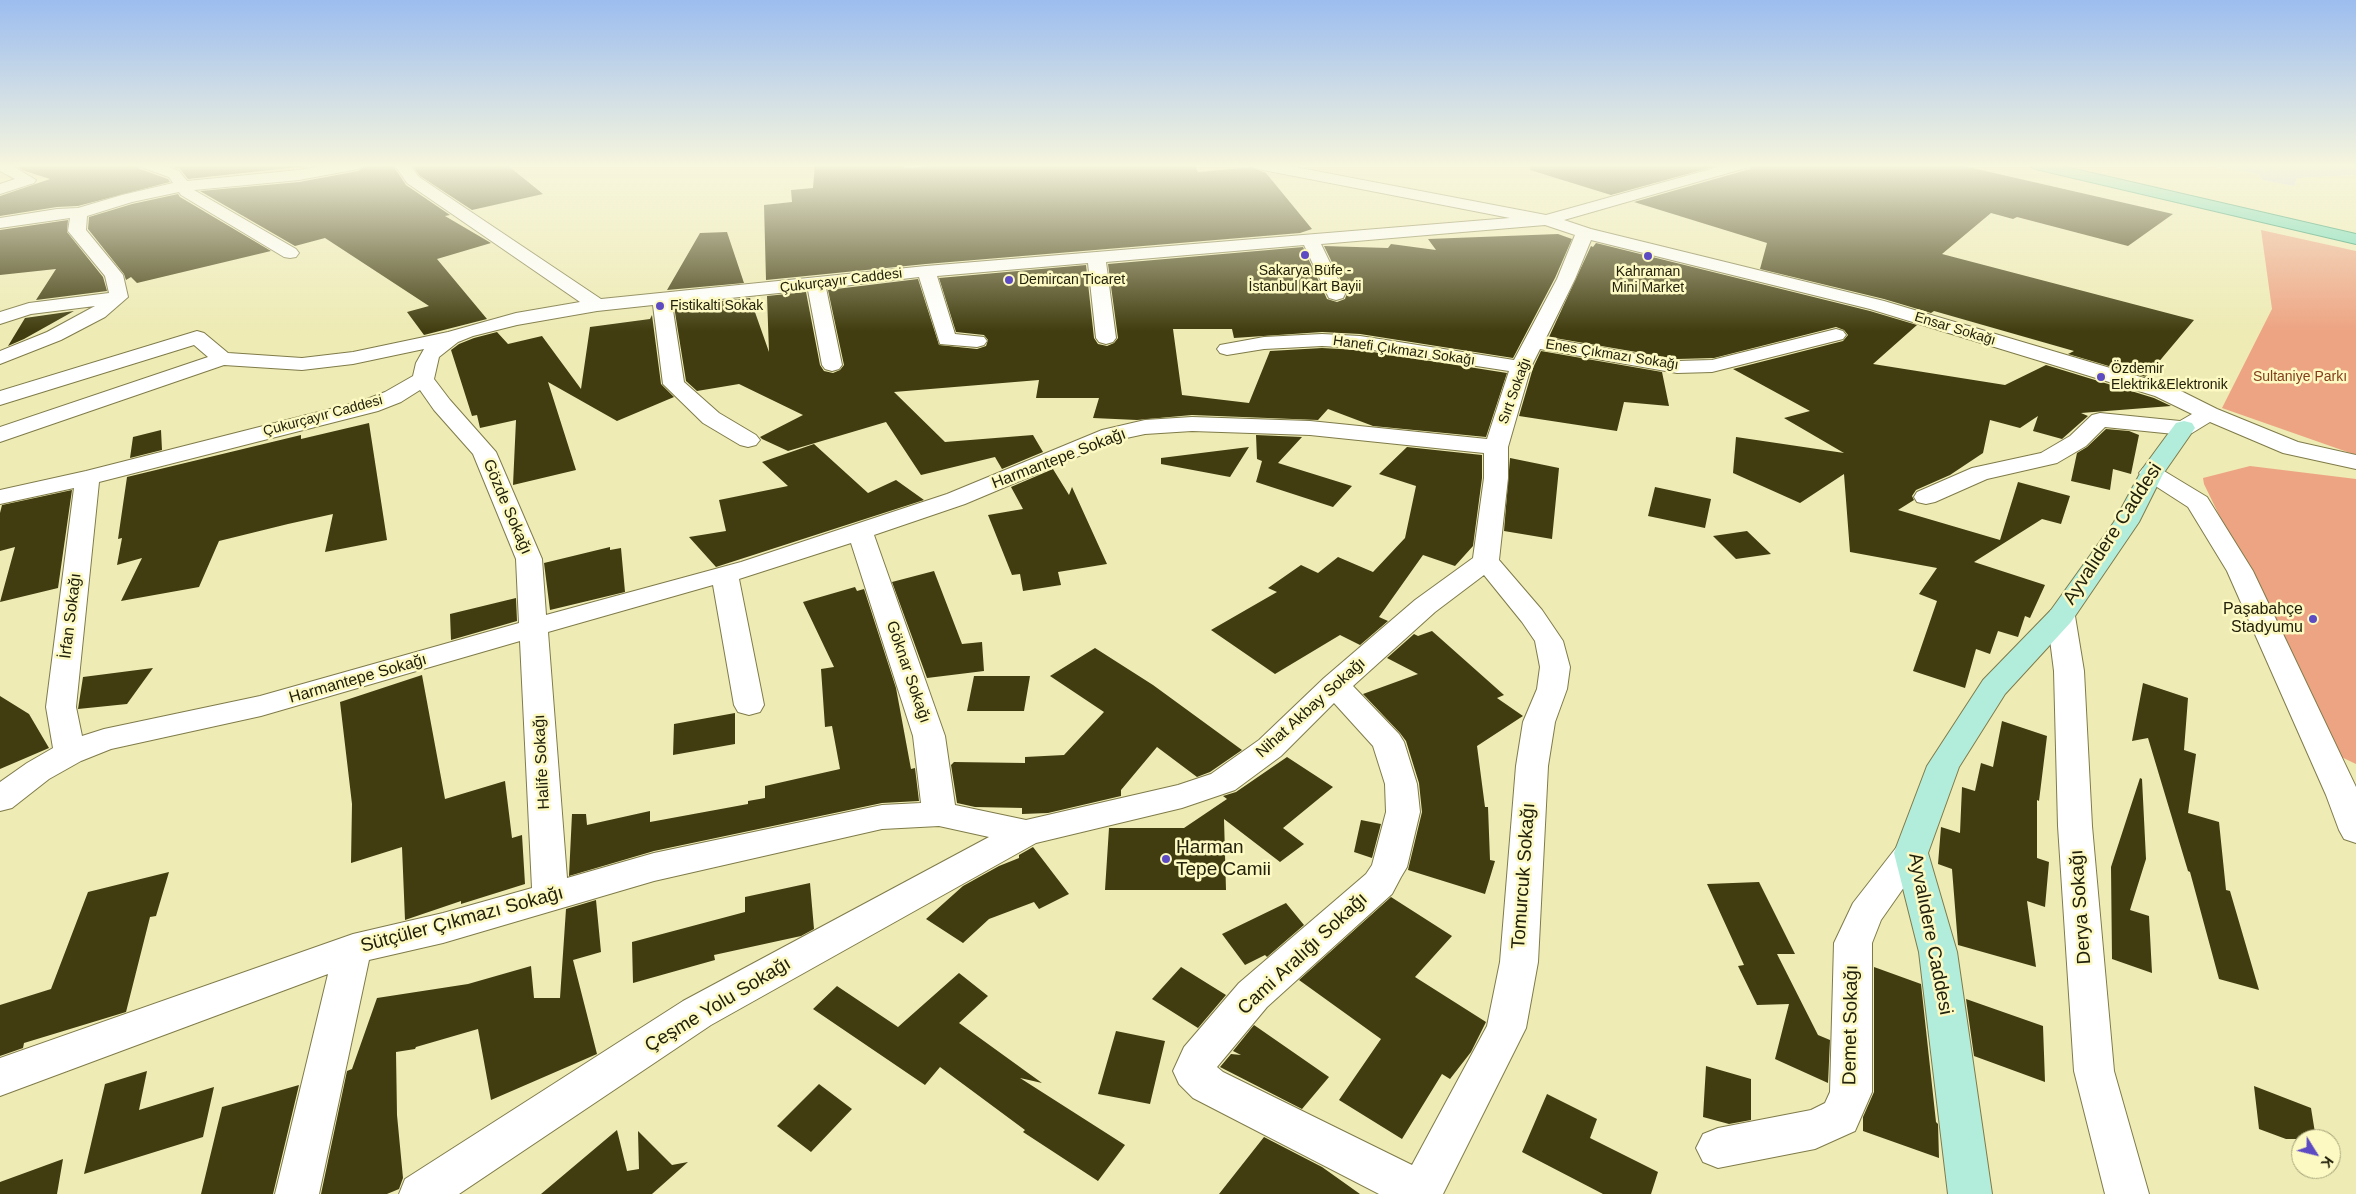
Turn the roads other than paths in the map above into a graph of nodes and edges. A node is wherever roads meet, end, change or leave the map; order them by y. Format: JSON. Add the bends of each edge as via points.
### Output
{"nodes":[{"id":1,"x":27,"y":220,"type":"edge"},
{"id":2,"x":78,"y":220,"type":"edge"},
{"id":3,"x":234,"y":220,"type":"edge"},
{"id":4,"x":471,"y":220,"type":"edge"},
{"id":5,"x":1546,"y":220,"type":"joint"},
{"id":6,"x":2273,"y":220,"type":"edge"},
{"id":7,"x":5,"y":224,"type":"edge"},
{"id":8,"x":1585,"y":233,"type":"junction"},
{"id":9,"x":2356,"y":239,"type":"edge"},
{"id":10,"x":1310,"y":240,"type":"junction"},
{"id":11,"x":290,"y":253,"type":"dead end"},
{"id":12,"x":1096,"y":256,"type":"junction"},
{"id":13,"x":926,"y":271,"type":"junction"},
{"id":14,"x":816,"y":284,"type":"junction"},
{"id":15,"x":1336,"y":294,"type":"dead end"},
{"id":16,"x":119,"y":297,"type":"junction"},
{"id":17,"x":662,"y":300,"type":"junction"},
{"id":18,"x":597,"y":305,"type":"junction"},
{"id":19,"x":0,"y":318,"type":"edge"},
{"id":20,"x":1836,"y":335,"type":"dead end"},
{"id":21,"x":451,"y":338,"type":"junction"},
{"id":22,"x":1106,"y":338,"type":"dead end"},
{"id":23,"x":978,"y":341,"type":"dead end"},
{"id":24,"x":1534,"y":342,"type":"junction"},
{"id":25,"x":1227,"y":350,"type":"dead end"},
{"id":26,"x":0,"y":358,"type":"edge"},
{"id":27,"x":222,"y":360,"type":"junction"},
{"id":28,"x":832,"y":365,"type":"dead end"},
{"id":29,"x":1521,"y":367,"type":"junction"},
{"id":30,"x":423,"y":379,"type":"junction"},
{"id":31,"x":0,"y":398,"type":"edge"},
{"id":32,"x":2197,"y":421,"type":"junction"},
{"id":33,"x":0,"y":435,"type":"edge"},
{"id":34,"x":748,"y":440,"type":"dead end"},
{"id":35,"x":1496,"y":447,"type":"junction"},
{"id":36,"x":2356,"y":462,"type":"edge"},
{"id":37,"x":2151,"y":473,"type":"junction"},
{"id":38,"x":87,"y":478,"type":"junction"},
{"id":39,"x":0,"y":497,"type":"edge"},
{"id":40,"x":1926,"y":497,"type":"dead end"},
{"id":41,"x":861,"y":533,"type":"junction"},
{"id":42,"x":1486,"y":561,"type":"junction"},
{"id":43,"x":725,"y":576,"type":"junction"},
{"id":44,"x":2061,"y":616,"type":"junction"},
{"id":45,"x":535,"y":628,"type":"junction"},
{"id":46,"x":1334,"y":685,"type":"junction"},
{"id":47,"x":749,"y":705,"type":"dead end"},
{"id":48,"x":70,"y":753,"type":"junction"},
{"id":49,"x":0,"y":799,"type":"edge"},
{"id":50,"x":939,"y":814,"type":"junction"},
{"id":51,"x":2356,"y":830,"type":"edge"},
{"id":52,"x":1026,"y":833,"type":"junction"},
{"id":53,"x":1911,"y":853,"type":"junction"},
{"id":54,"x":550,"y":896,"type":"junction"},
{"id":55,"x":354,"y":949,"type":"junction"},
{"id":56,"x":0,"y":1077,"type":"edge"},
{"id":57,"x":1718,"y":1148,"type":"dead end"},
{"id":58,"x":1420,"y":1193,"type":"edge"},
{"id":59,"x":297,"y":1194,"type":"edge"},
{"id":60,"x":421,"y":1194,"type":"edge"},
{"id":61,"x":1970,"y":1194,"type":"edge"},
{"id":62,"x":2127,"y":1194,"type":"edge"}],
"edges":[{"from":1,"to":7,"type":"street"},
{"from":2,"to":16,"type":"street","via":[[77,231],[114,275]]},
{"from":3,"to":11,"type":"street"},
{"from":4,"to":18,"type":"street"},
{"from":5,"to":8,"type":"street","name":"Ensar Sokağı"},
{"from":5,"to":10,"type":"street","name":"Çukurçayır Caddesi"},
{"from":6,"to":9,"type":"main road"},
{"from":8,"to":24,"type":"street","name":"Sırt Sokağı"},
{"from":8,"to":32,"type":"street","name":"Ensar Sokağı","via":[[1877,305],[2163,391]]},
{"from":10,"to":12,"type":"street","name":"Çukurçayır Caddesi"},
{"from":10,"to":15,"type":"street"},
{"from":12,"to":13,"type":"street","name":"Çukurçayır Caddesi"},
{"from":12,"to":22,"type":"street"},
{"from":13,"to":14,"type":"street","name":"Çukurçayır Caddesi"},
{"from":13,"to":23,"type":"street","via":[[947,340]]},
{"from":14,"to":17,"type":"street","name":"Çukurçayır Caddesi"},
{"from":14,"to":28,"type":"street"},
{"from":16,"to":19,"type":"street","via":[[29,309]]},
{"from":16,"to":26,"type":"street","via":[[98,313],[54,336]]},
{"from":17,"to":18,"type":"street","name":"Çukurçayır Caddesi"},
{"from":17,"to":34,"type":"street","via":[[674,384],[712,418]]},
{"from":18,"to":21,"type":"street","name":"Çukurçayır Caddesi","via":[[516,319]]},
{"from":20,"to":24,"type":"street","name":"Enes Çıkmazı Sokağı","via":[[1712,366],[1677,367]]},
{"from":21,"to":27,"type":"street","via":[[353,358],[302,364]]},
{"from":21,"to":30,"type":"street","name":"Çukurçayır Caddesi","via":[[431,354]]},
{"from":24,"to":29,"type":"street","name":"Sırt Sokağı"},
{"from":25,"to":29,"type":"street","name":"Hanefi Çıkmazı Sokağı","via":[[1264,343],[1360,342]]},
{"from":27,"to":31,"type":"street","via":[[197,337]]},
{"from":27,"to":33,"type":"street"},
{"from":29,"to":35,"type":"street","name":"Sırt Sokağı"},
{"from":30,"to":38,"type":"street","name":"Çukurçayır Caddesi","via":[[370,406]]},
{"from":30,"to":45,"type":"street","name":"Gözde Sokağı","via":[[484,452],[530,560]]},
{"from":32,"to":36,"type":"street","name":"Ensar Sokağı","via":[[2291,448]]},
{"from":32,"to":37,"type":"street","name":"Ayvalıdere Caddesi"},
{"from":32,"to":40,"type":"street","via":[[2100,420],[2078,441],[2049,458],[1980,473]]},
{"from":35,"to":41,"type":"street","name":"Harmantepe Sokağı","via":[[1310,428],[1192,424],[1145,427],[1110,436],[964,496]]},
{"from":35,"to":42,"type":"street","name":"Sırt Sokağı","via":[[1496,478]]},
{"from":37,"to":44,"type":"street","name":"Ayvalıdere Caddesi","via":[[2126,522]]},
{"from":37,"to":51,"type":"street","via":[[2198,502],[2240,571]]},
{"from":38,"to":39,"type":"street","name":"Çukurçayır Caddesi"},
{"from":38,"to":48,"type":"street","name":"İrfan Sokağı","via":[[61,707]]},
{"from":41,"to":43,"type":"street","name":"Harmantepe Sokağı"},
{"from":41,"to":50,"type":"street","name":"Göknar Sokağı","via":[[929,736]]},
{"from":42,"to":46,"type":"street","name":"Nihat Akbay Sokağı","via":[[1425,606]]},
{"from":42,"to":58,"type":"street","name":"Tomurcuk Sokağı","via":[[1549,641],[1555,666],[1552,689],[1539,722],[1532,766],[1519,962],[1506,1028]]},
{"from":43,"to":45,"type":"street","name":"Harmantepe Sokağı"},
{"from":43,"to":47,"type":"street"},
{"from":44,"to":53,"type":"street","name":"Ayvalıdere Caddesi","via":[[1994,687],[1942,766]]},
{"from":44,"to":62,"type":"street","name":"Derya Sokağı","via":[[2069,671],[2075,826],[2094,1072]]},
{"from":45,"to":48,"type":"street","name":"Harmantepe Sokağı","via":[[261,706],[104,740]]},
{"from":45,"to":54,"type":"street","name":"Halife Sokağı"},
{"from":46,"to":52,"type":"street","name":"Nihat Akbay Sokağı","via":[[1270,748],[1223,782],[1182,796]]},
{"from":46,"to":58,"type":"street","name":"Cami Aralığı Sokağı","via":[[1388,742],[1401,784],[1403,812],[1390,867],[1379,884],[1253,995],[1198,1060],[1193,1071],[1208,1086]]},
{"from":48,"to":49,"type":"street","name":"Harmantepe Sokağı"},
{"from":50,"to":52,"type":"street","name":"Nihat Akbay Sokağı"},
{"from":50,"to":54,"type":"street","name":"Sütçüler Çıkmazı Sokağı","via":[[872,819],[654,867]]},
{"from":52,"to":60,"type":"street","name":"Çeşme Yolu Sokağı","via":[[697,1013]]},
{"from":53,"to":57,"type":"street","name":"Demet Sokağı","via":[[1866,913],[1853,943],[1852,1092],[1840,1117],[1815,1129]]},
{"from":53,"to":61,"type":"street","name":"Ayvalıdere Caddesi","via":[[1938,952]]},
{"from":54,"to":55,"type":"street","name":"Sütçüler Çıkmazı Sokağı","via":[[442,928]]},
{"from":55,"to":56,"type":"street","name":"Sütçüler Çıkmazı Sokağı"},
{"from":55,"to":59,"type":"street"}]}
